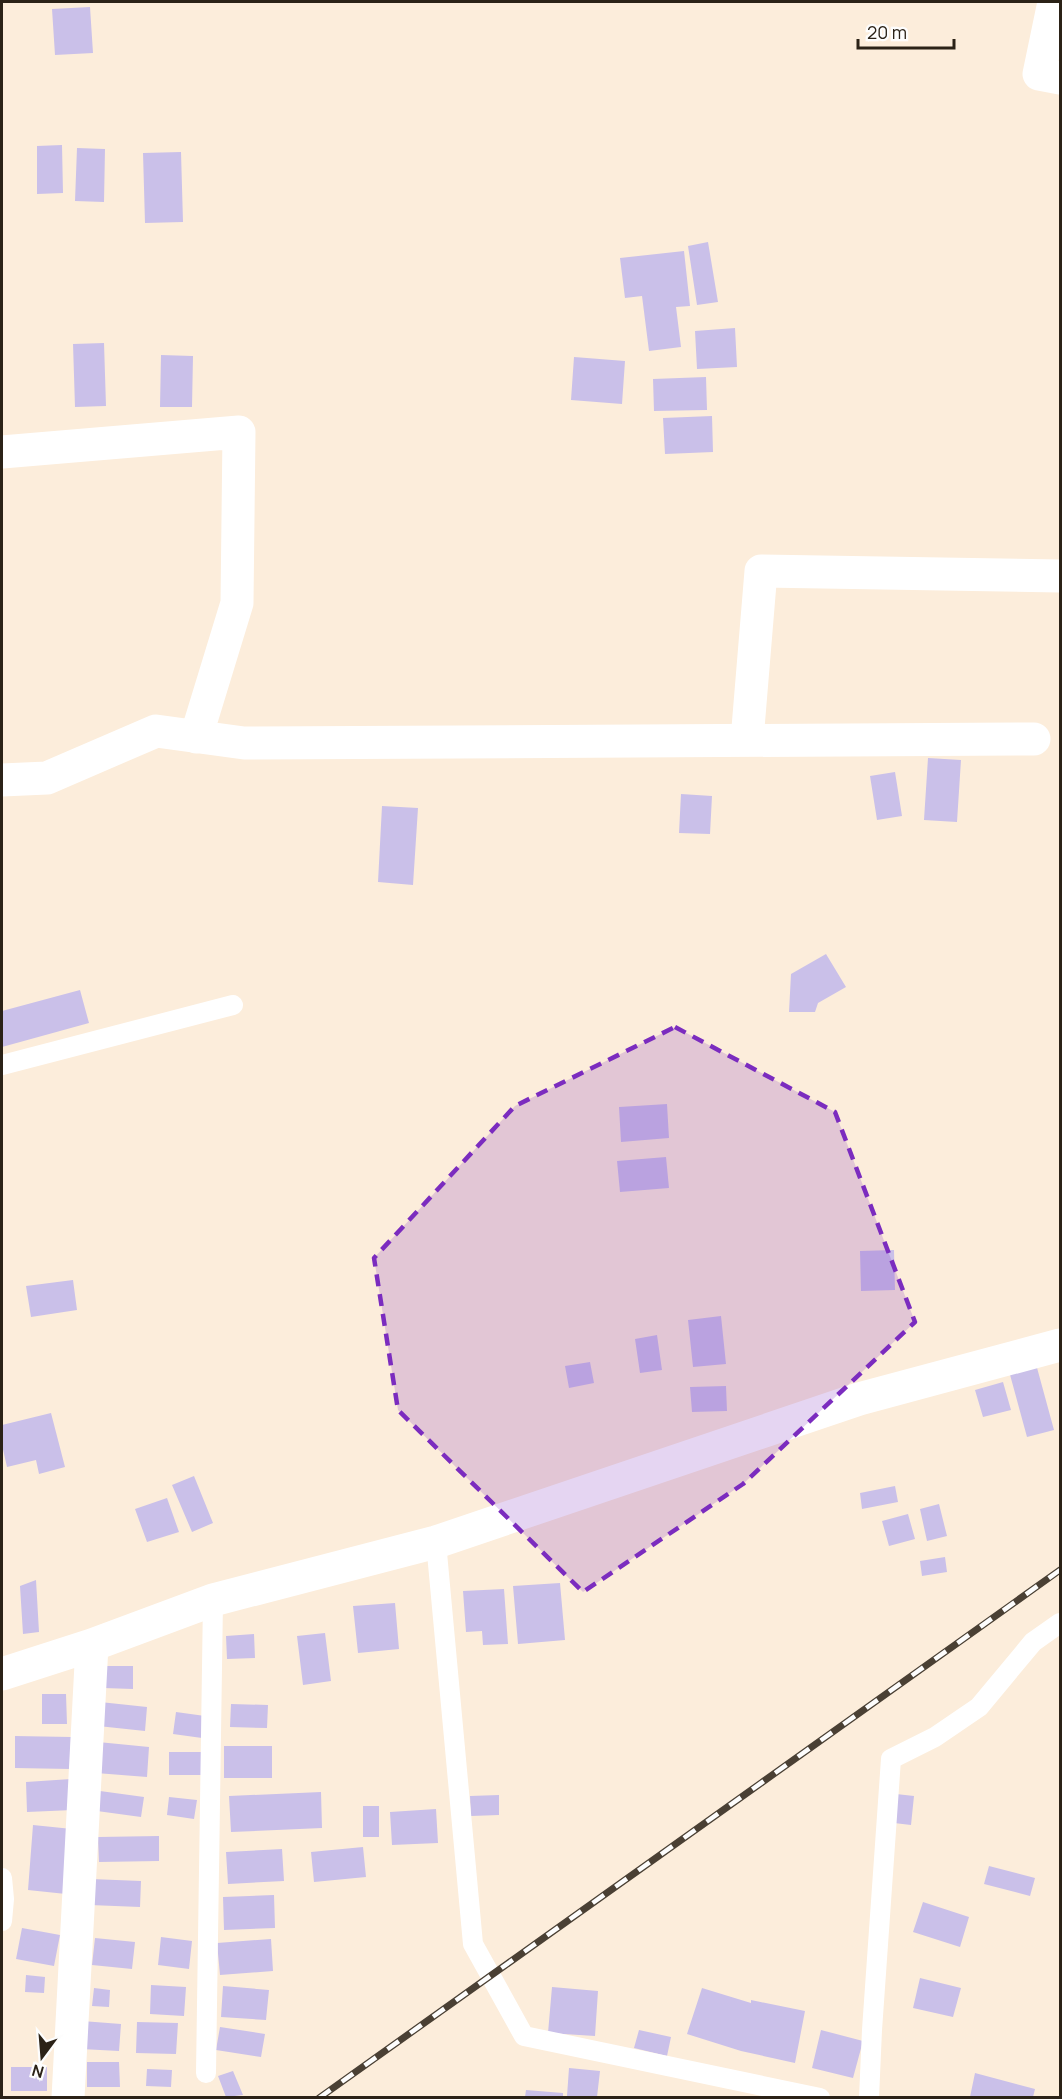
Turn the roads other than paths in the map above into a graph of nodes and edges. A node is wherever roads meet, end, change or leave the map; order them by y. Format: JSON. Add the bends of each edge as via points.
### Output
{"nodes":[{"id":1,"x":1054,"y":2,"type":"edge"},
{"id":2,"x":1060,"y":78,"type":"edge"},
{"id":3,"x":2,"y":452,"type":"edge"},
{"id":4,"x":1060,"y":576,"type":"edge"},
{"id":5,"x":196,"y":736,"type":"junction"},
{"id":6,"x":1034,"y":739,"type":"dead end"},
{"id":7,"x":747,"y":740,"type":"junction"},
{"id":8,"x":2,"y":780,"type":"edge"},
{"id":9,"x":233,"y":1005,"type":"dead end"},
{"id":10,"x":2,"y":1065,"type":"edge"},
{"id":11,"x":1060,"y":1345,"type":"edge"},
{"id":12,"x":436,"y":1542,"type":"junction"},
{"id":13,"x":213,"y":1600,"type":"junction"},
{"id":14,"x":1060,"y":1623,"type":"edge"},
{"id":15,"x":92,"y":1645,"type":"junction"},
{"id":16,"x":2,"y":1674,"type":"edge"},
{"id":17,"x":2,"y":1878,"type":"edge"},
{"id":18,"x":2,"y":1921,"type":"edge"},
{"id":19,"x":206,"y":2073,"type":"dead end"},
{"id":20,"x":68,"y":2097,"type":"edge"},
{"id":21,"x":820,"y":2097,"type":"edge"},
{"id":22,"x":869,"y":2097,"type":"edge"}],
"edges":[{"from":1,"to":2,"type":"street","via":[[1039,74]]},
{"from":3,"to":5,"type":"street","via":[[239,432],[237,603]]},
{"from":4,"to":7,"type":"street","via":[[761,571]]},
{"from":5,"to":7,"type":"street","via":[[244,743]]},
{"from":5,"to":8,"type":"street","via":[[156,731],[47,778]]},
{"from":6,"to":7,"type":"street"},
{"from":9,"to":10,"type":"lane"},
{"from":11,"to":12,"type":"street","via":[[859,1400]]},
{"from":12,"to":13,"type":"street"},
{"from":12,"to":21,"type":"lane","via":[[473,1944],[524,2036]]},
{"from":13,"to":15,"type":"street"},
{"from":13,"to":19,"type":"lane"},
{"from":14,"to":22,"type":"lane","via":[[1033,1642],[979,1707],[891,1759]]},
{"from":15,"to":16,"type":"street"},
{"from":15,"to":20,"type":"street"},
{"from":17,"to":18,"type":"lane"}]}
